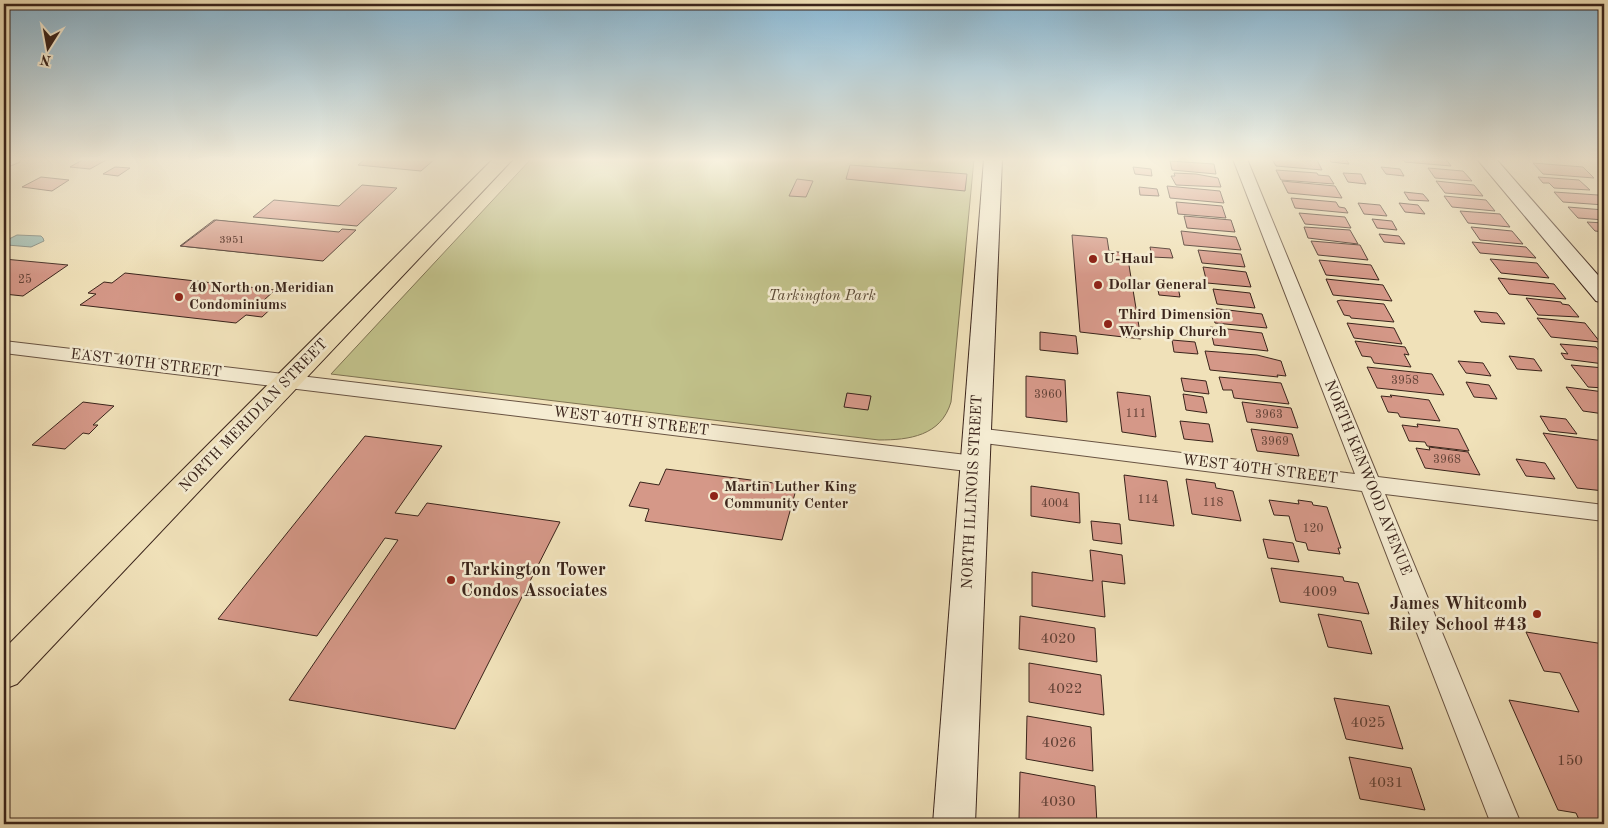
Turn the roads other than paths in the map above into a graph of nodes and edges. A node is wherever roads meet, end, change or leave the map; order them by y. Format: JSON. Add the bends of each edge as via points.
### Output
{"nodes":[{"id":1,"x":467,"y":198,"type":"edge"},
{"id":2,"x":991,"y":198,"type":"edge"},
{"id":3,"x":1255,"y":198,"type":"edge"},
{"id":4,"x":1519,"y":198,"type":"edge"},
{"id":5,"x":1604,"y":296,"type":"edge"},
{"id":6,"x":4,"y":347,"type":"edge"},
{"id":7,"x":288,"y":382,"type":"junction"},
{"id":8,"x":975,"y":450,"type":"junction"},
{"id":9,"x":1370,"y":484,"type":"junction"},
{"id":10,"x":1604,"y":513,"type":"edge"},
{"id":11,"x":4,"y":673,"type":"edge"},
{"id":12,"x":954,"y":824,"type":"edge"},
{"id":13,"x":1506,"y":824,"type":"edge"}],
"edges":[{"from":1,"to":7,"type":"main road","name":"NORTH MERIDIAN STREET"},
{"from":2,"to":8,"type":"street","name":"NORTH ILLINOIS STREET"},
{"from":3,"to":9,"type":"street","name":"NORTH KENWOOD AVENUE"},
{"from":4,"to":5,"type":"street"},
{"from":6,"to":7,"type":"street","name":"EAST 40TH STREET"},
{"from":7,"to":8,"type":"street","name":"WEST 40TH STREET"},
{"from":7,"to":11,"type":"main road","name":"NORTH MERIDIAN STREET"},
{"from":8,"to":9,"type":"street","name":"WEST 40TH STREET"},
{"from":8,"to":12,"type":"street","name":"NORTH ILLINOIS STREET"},
{"from":9,"to":10,"type":"street","name":"WEST 40TH STREET"},
{"from":9,"to":13,"type":"street","name":"NORTH KENWOOD AVENUE"}]}
